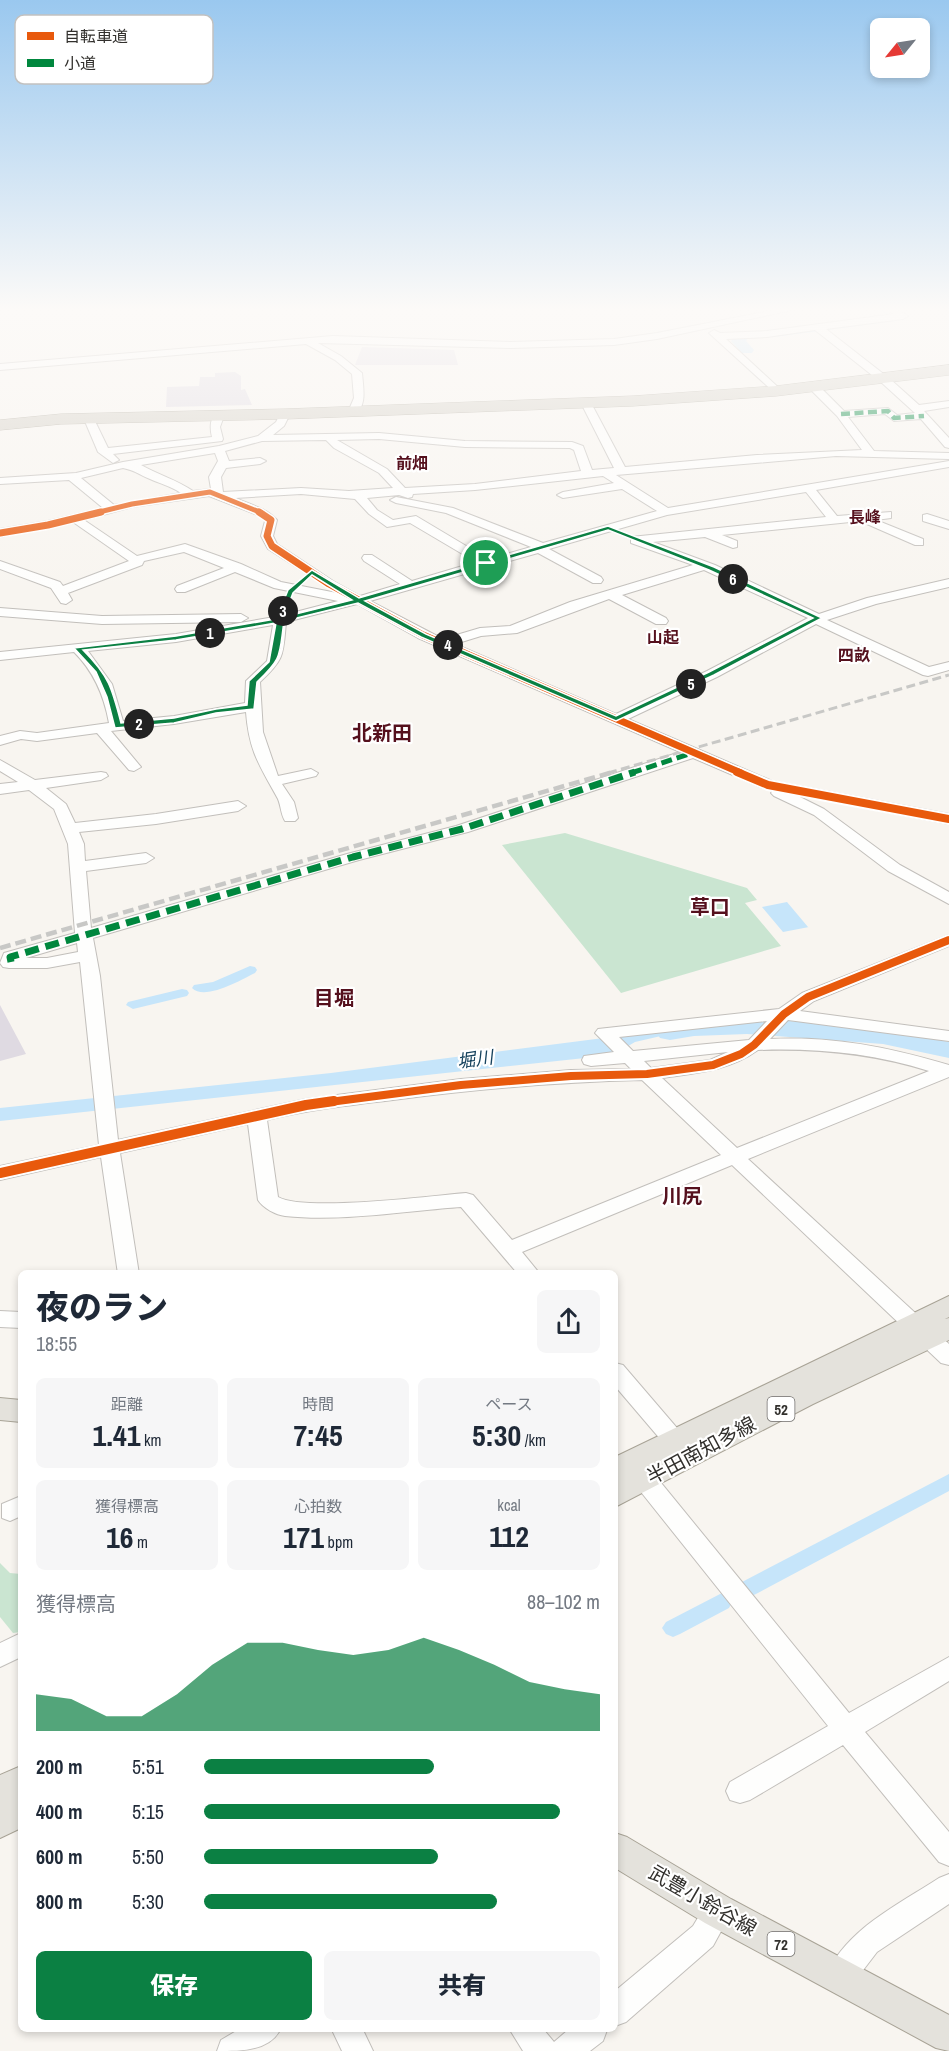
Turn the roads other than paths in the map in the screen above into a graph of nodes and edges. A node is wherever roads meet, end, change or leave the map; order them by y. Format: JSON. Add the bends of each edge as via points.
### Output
{"nodes":[{"id":1,"x":586,"y":403,"type":"edge"},
{"id":2,"x":356,"y":404,"type":"edge"},
{"id":3,"x":567,"y":404,"type":"edge"},
{"id":4,"x":831,"y":404,"type":"edge"},
{"id":5,"x":911,"y":404,"type":"edge"},
{"id":6,"x":949,"y":404,"type":"edge"},
{"id":7,"x":352,"y":412,"type":"junction"},
{"id":8,"x":921,"y":413,"type":"junction"},
{"id":9,"x":285,"y":414,"type":"junction"},
{"id":10,"x":841,"y":414,"type":"junction"},
{"id":11,"x":219,"y":416,"type":"junction"},
{"id":12,"x":89,"y":419,"type":"junction"},
{"id":13,"x":0,"y":425,"type":"edge"},
{"id":14,"x":330,"y":437,"type":"junction"},
{"id":15,"x":256,"y":440,"type":"junction"},
{"id":16,"x":218,"y":444,"type":"junction"},
{"id":17,"x":949,"y":445,"type":"edge"},
{"id":18,"x":104,"y":452,"type":"junction"},
{"id":19,"x":870,"y":453,"type":"junction"},
{"id":20,"x":949,"y":456,"type":"edge"},
{"id":21,"x":260,"y":461,"type":"dead end"},
{"id":22,"x":949,"y":464,"type":"edge"},
{"id":23,"x":121,"y":465,"type":"junction"},
{"id":24,"x":221,"y":465,"type":"junction"},
{"id":25,"x":847,"y":466,"type":"junction"},
{"id":26,"x":622,"y":472,"type":"junction"},
{"id":27,"x":606,"y":473,"type":"junction"},
{"id":28,"x":588,"y":474,"type":"junction"},
{"id":29,"x":71,"y":476,"type":"junction"},
{"id":30,"x":0,"y":481,"type":"edge"},
{"id":31,"x":624,"y":485,"type":"junction"},
{"id":32,"x":808,"y":487,"type":"junction"},
{"id":33,"x":401,"y":492,"type":"junction"},
{"id":34,"x":190,"y":494,"type":"junction"},
{"id":35,"x":356,"y":494,"type":"junction"},
{"id":36,"x":219,"y":495,"type":"junction"},
{"id":37,"x":563,"y":495,"type":"dead end"},
{"id":38,"x":427,"y":505,"type":"junction"},
{"id":39,"x":111,"y":508,"type":"junction"},
{"id":40,"x":666,"y":512,"type":"junction"},
{"id":41,"x":888,"y":515,"type":"dead end"},
{"id":42,"x":74,"y":518,"type":"junction"},
{"id":43,"x":927,"y":518,"type":"dead end"},
{"id":44,"x":864,"y":519,"type":"junction"},
{"id":45,"x":835,"y":521,"type":"junction"},
{"id":46,"x":949,"y":525,"type":"edge"},
{"id":47,"x":608,"y":528,"type":"junction"},
{"id":48,"x":703,"y":532,"type":"junction"},
{"id":49,"x":0,"y":533,"type":"edge"},
{"id":50,"x":635,"y":540,"type":"junction"},
{"id":51,"x":919,"y":542,"type":"dead end"},
{"id":52,"x":733,"y":544,"type":"dead end"},
{"id":53,"x":540,"y":548,"type":"junction"},
{"id":54,"x":163,"y":552,"type":"junction"},
{"id":55,"x":134,"y":560,"type":"junction"},
{"id":56,"x":375,"y":560,"type":"dead end"},
{"id":57,"x":182,"y":562,"type":"dead end"},
{"id":58,"x":486,"y":563,"type":"junction"},
{"id":59,"x":704,"y":566,"type":"junction"},
{"id":60,"x":237,"y":567,"type":"junction"},
{"id":61,"x":4,"y":570,"type":"edge"},
{"id":62,"x":312,"y":572,"type":"junction"},
{"id":63,"x":597,"y":580,"type":"dead end"},
{"id":64,"x":949,"y":583,"type":"edge"},
{"id":65,"x":410,"y":585,"type":"junction"},
{"id":66,"x":293,"y":587,"type":"junction"},
{"id":67,"x":181,"y":589,"type":"dead end"},
{"id":68,"x":61,"y":591,"type":"junction"},
{"id":69,"x":610,"y":594,"type":"junction"},
{"id":70,"x":356,"y":601,"type":"junction"},
{"id":71,"x":0,"y":612,"type":"edge"},
{"id":72,"x":284,"y":612,"type":"junction"},
{"id":73,"x":69,"y":616,"type":"junction"},
{"id":74,"x":818,"y":619,"type":"junction"},
{"id":75,"x":661,"y":621,"type":"dead end"},
{"id":76,"x":443,"y":643,"type":"junction"},
{"id":77,"x":78,"y":648,"type":"junction"},
{"id":78,"x":0,"y":656,"type":"edge"},
{"id":79,"x":949,"y":666,"type":"edge"},
{"id":80,"x":251,"y":707,"type":"junction"},
{"id":81,"x":616,"y":719,"type":"junction"},
{"id":82,"x":117,"y":726,"type":"junction"},
{"id":83,"x":101,"y":728,"type":"junction"},
{"id":84,"x":0,"y":741,"type":"edge"},
{"id":85,"x":692,"y":753,"type":"junction"},
{"id":86,"x":0,"y":765,"type":"edge"},
{"id":87,"x":134,"y":767,"type":"dead end"},
{"id":88,"x":311,"y":773,"type":"dead end"},
{"id":89,"x":101,"y":776,"type":"dead end"},
{"id":90,"x":273,"y":781,"type":"junction"},
{"id":91,"x":30,"y":784,"type":"junction"},
{"id":92,"x":768,"y":785,"type":"junction"},
{"id":93,"x":0,"y":789,"type":"edge"},
{"id":94,"x":238,"y":806,"type":"dead end"},
{"id":95,"x":290,"y":818,"type":"dead end"},
{"id":96,"x":949,"y":819,"type":"edge"},
{"id":97,"x":70,"y":828,"type":"junction"},
{"id":98,"x":146,"y":858,"type":"dead end"},
{"id":99,"x":78,"y":867,"type":"junction"},
{"id":100,"x":949,"y":899,"type":"edge"},
{"id":101,"x":85,"y":935,"type":"junction"},
{"id":102,"x":949,"y":940,"type":"edge"},
{"id":103,"x":87,"y":955,"type":"junction"},
{"id":104,"x":6,"y":964,"type":"edge"},
{"id":105,"x":783,"y":1014,"type":"junction"},
{"id":106,"x":949,"y":1036,"type":"edge"},
{"id":107,"x":754,"y":1046,"type":"junction"},
{"id":108,"x":632,"y":1057,"type":"junction"},
{"id":109,"x":591,"y":1060,"type":"dead end"},
{"id":110,"x":948,"y":1070,"type":"edge"},
{"id":111,"x":647,"y":1074,"type":"junction"},
{"id":112,"x":256,"y":1116,"type":"junction"},
{"id":113,"x":110,"y":1150,"type":"junction"},
{"id":114,"x":736,"y":1157,"type":"junction"},
{"id":115,"x":0,"y":1173,"type":"edge"},
{"id":116,"x":509,"y":1249,"type":"junction"},
{"id":117,"x":128,"y":1270,"type":"edge"},
{"id":118,"x":527,"y":1270,"type":"edge"},
{"id":119,"x":949,"y":1306,"type":"edge"},
{"id":120,"x":0,"y":1319,"type":"edge"},
{"id":121,"x":18,"y":1320,"type":"edge"},
{"id":122,"x":929,"y":1330,"type":"edge"},
{"id":123,"x":949,"y":1357,"type":"edge"},
{"id":124,"x":618,"y":1374,"type":"edge"},
{"id":125,"x":0,"y":1409,"type":"edge"},
{"id":126,"x":18,"y":1411,"type":"edge"},
{"id":127,"x":675,"y":1441,"type":"junction"},
{"id":128,"x":618,"y":1469,"type":"edge"},
{"id":129,"x":645,"y":1479,"type":"junction"},
{"id":130,"x":618,"y":1492,"type":"edge"},
{"id":131,"x":18,"y":1646,"type":"edge"},
{"id":132,"x":0,"y":1656,"type":"edge"},
{"id":133,"x":949,"y":1668,"type":"edge"},
{"id":134,"x":846,"y":1729,"type":"junction"},
{"id":135,"x":18,"y":1783,"type":"edge"},
{"id":136,"x":741,"y":1791,"type":"dead end"},
{"id":137,"x":0,"y":1792,"type":"edge"},
{"id":138,"x":18,"y":1812,"type":"edge"},
{"id":139,"x":0,"y":1822,"type":"edge"},
{"id":140,"x":618,"y":1851,"type":"edge"},
{"id":141,"x":949,"y":1853,"type":"edge"},
{"id":142,"x":949,"y":1888,"type":"edge"},
{"id":143,"x":718,"y":1911,"type":"junction"},
{"id":144,"x":842,"y":1976,"type":"junction"},
{"id":145,"x":618,"y":2008,"type":"edge"},
{"id":146,"x":262,"y":2032,"type":"edge"},
{"id":147,"x":348,"y":2032,"type":"edge"},
{"id":148,"x":527,"y":2032,"type":"edge"},
{"id":149,"x":589,"y":2032,"type":"edge"},
{"id":150,"x":949,"y":2035,"type":"edge"},
{"id":151,"x":232,"y":2051,"type":"edge"},
{"id":152,"x":358,"y":2051,"type":"edge"},
{"id":153,"x":542,"y":2051,"type":"edge"},
{"id":154,"x":565,"y":2051,"type":"edge"}],
"edges":[{"from":1,"to":26,"type":"street"},
{"from":2,"to":7,"type":"street"},
{"from":3,"to":7,"type":"highway"},
{"from":4,"to":10,"type":"street"},
{"from":5,"to":8,"type":"street"},
{"from":6,"to":8,"type":"street"},
{"from":7,"to":9,"type":"highway"},
{"from":8,"to":10,"type":"street","via":[[894,418],[888,411]]},
{"from":8,"to":17,"type":"street"},
{"from":9,"to":11,"type":"highway"},
{"from":9,"to":15,"type":"street","via":[[284,420]]},
{"from":10,"to":19,"type":"street"},
{"from":11,"to":12,"type":"highway"},
{"from":11,"to":16,"type":"street","via":[[215,428]]},
{"from":12,"to":13,"type":"highway"},
{"from":12,"to":18,"type":"street"},
{"from":14,"to":15,"type":"street"},
{"from":14,"to":28,"type":"street","via":[[572,445],[579,448]]},
{"from":14,"to":33,"type":"street","via":[[350,455],[384,472]]},
{"from":15,"to":16,"type":"street"},
{"from":16,"to":18,"type":"street","via":[[144,446]]},
{"from":16,"to":23,"type":"street"},
{"from":16,"to":24,"type":"street","via":[[224,461]]},
{"from":18,"to":23,"type":"street"},
{"from":19,"to":20,"type":"street"},
{"from":19,"to":25,"type":"street"},
{"from":21,"to":24,"type":"street"},
{"from":22,"to":25,"type":"street"},
{"from":23,"to":29,"type":"street"},
{"from":23,"to":34,"type":"street","via":[[172,482]]},
{"from":24,"to":36,"type":"street","via":[[216,477]]},
{"from":25,"to":26,"type":"street","via":[[758,458]]},
{"from":25,"to":32,"type":"street"},
{"from":26,"to":27,"type":"street"},
{"from":27,"to":28,"type":"street"},
{"from":27,"to":31,"type":"street"},
{"from":28,"to":33,"type":"street","via":[[475,488]]},
{"from":29,"to":30,"type":"street"},
{"from":29,"to":39,"type":"street"},
{"from":31,"to":37,"type":"street"},
{"from":31,"to":40,"type":"street"},
{"from":32,"to":40,"type":"street"},
{"from":32,"to":45,"type":"street"},
{"from":33,"to":35,"type":"street"},
{"from":33,"to":38,"type":"street"},
{"from":34,"to":36,"type":"street"},
{"from":34,"to":39,"type":"street"},
{"from":35,"to":36,"type":"street","via":[[292,491]]},
{"from":35,"to":38,"type":"street"},
{"from":35,"to":58,"type":"street","via":[[391,524],[412,519]]},
{"from":36,"to":62,"type":"street","via":[[269,517],[270,542]]},
{"from":38,"to":53,"type":"street"},
{"from":39,"to":42,"type":"street"},
{"from":40,"to":47,"type":"street"},
{"from":41,"to":44,"type":"street"},
{"from":42,"to":49,"type":"street"},
{"from":42,"to":55,"type":"street"},
{"from":43,"to":46,"type":"street"},
{"from":44,"to":45,"type":"street"},
{"from":44,"to":51,"type":"street"},
{"from":45,"to":48,"type":"street"},
{"from":47,"to":50,"type":"street"},
{"from":47,"to":53,"type":"street"},
{"from":48,"to":50,"type":"street"},
{"from":48,"to":52,"type":"street"},
{"from":50,"to":59,"type":"street"},
{"from":53,"to":58,"type":"street"},
{"from":53,"to":63,"type":"street"},
{"from":54,"to":55,"type":"street"},
{"from":54,"to":57,"type":"street"},
{"from":54,"to":60,"type":"street","via":[[186,548]]},
{"from":55,"to":68,"type":"street","via":[[138,562]]},
{"from":56,"to":65,"type":"street"},
{"from":58,"to":65,"type":"street"},
{"from":59,"to":69,"type":"street"},
{"from":59,"to":74,"type":"street"},
{"from":60,"to":66,"type":"street","via":[[278,585]]},
{"from":60,"to":67,"type":"street"},
{"from":61,"to":68,"type":"street","via":[[46,581]]},
{"from":62,"to":66,"type":"street"},
{"from":62,"to":70,"type":"street"},
{"from":64,"to":74,"type":"street","via":[[872,601]]},
{"from":65,"to":70,"type":"street"},
{"from":66,"to":70,"type":"street"},
{"from":66,"to":72,"type":"street"},
{"from":68,"to":73,"type":"street","via":[[69,606]]},
{"from":69,"to":75,"type":"street"},
{"from":69,"to":76,"type":"street","via":[[512,630],[492,629]]},
{"from":70,"to":72,"type":"street"},
{"from":70,"to":76,"type":"street"},
{"from":71,"to":73,"type":"street"},
{"from":72,"to":73,"type":"street","via":[[140,620]]},
{"from":72,"to":77,"type":"street","via":[[176,638]]},
{"from":72,"to":80,"type":"street","via":[[276,656],[253,681]]},
{"from":74,"to":79,"type":"street","via":[[928,672]]},
{"from":74,"to":81,"type":"street"},
{"from":76,"to":81,"type":"street"},
{"from":77,"to":78,"type":"street"},
{"from":77,"to":82,"type":"street","via":[[100,671]]},
{"from":80,"to":82,"type":"street"},
{"from":80,"to":90,"type":"street"},
{"from":81,"to":85,"type":"street"},
{"from":82,"to":83,"type":"street"},
{"from":83,"to":84,"type":"street","via":[[37,737],[20,735]]},
{"from":83,"to":87,"type":"street"},
{"from":85,"to":92,"type":"street"},
{"from":85,"to":101,"type":"street","via":[[462,829]]},
{"from":86,"to":91,"type":"street"},
{"from":88,"to":90,"type":"street"},
{"from":89,"to":91,"type":"street"},
{"from":90,"to":95,"type":"street","via":[[287,799]]},
{"from":91,"to":93,"type":"street"},
{"from":91,"to":97,"type":"street","via":[[61,807]]},
{"from":92,"to":96,"type":"street"},
{"from":92,"to":100,"type":"street","via":[[819,812],[894,868]]},
{"from":94,"to":97,"type":"street"},
{"from":97,"to":99,"type":"street"},
{"from":98,"to":99,"type":"street"},
{"from":99,"to":101,"type":"street"},
{"from":101,"to":103,"type":"street"},
{"from":101,"to":104,"type":"street","via":[[9,957]]},
{"from":102,"to":105,"type":"street","via":[[823,990]]},
{"from":103,"to":104,"type":"street","via":[[47,963]]},
{"from":103,"to":113,"type":"street"},
{"from":105,"to":106,"type":"street"},
{"from":105,"to":107,"type":"street"},
{"from":105,"to":108,"type":"street","via":[[604,1033]]},
{"from":107,"to":108,"type":"street"},
{"from":107,"to":110,"type":"street","via":[[844,1046]]},
{"from":107,"to":111,"type":"street","via":[[713,1065]]},
{"from":108,"to":109,"type":"street"},
{"from":108,"to":111,"type":"street"},
{"from":110,"to":114,"type":"street"},
{"from":111,"to":112,"type":"street","via":[[461,1085],[306,1105]]},
{"from":111,"to":114,"type":"street"},
{"from":112,"to":113,"type":"street"},
{"from":112,"to":116,"type":"street","via":[[268,1200],[284,1209],[347,1209],[466,1200]]},
{"from":113,"to":115,"type":"street"},
{"from":113,"to":117,"type":"street"},
{"from":114,"to":116,"type":"street"},
{"from":114,"to":122,"type":"street"},
{"from":116,"to":118,"type":"street"},
{"from":119,"to":122,"type":"main road","name":"半田南知多線","number":"52"},
{"from":120,"to":121,"type":"street"},
{"from":122,"to":123,"type":"street"},
{"from":122,"to":127,"type":"main road","name":"半田南知多線","number":"52"},
{"from":122,"to":129,"type":"main road","name":"半田南知多線","number":"52"},
{"from":124,"to":127,"type":"street"},
{"from":125,"to":126,"type":"main road"},
{"from":127,"to":128,"type":"main road","name":"半田南知多線","number":"52"},
{"from":129,"to":130,"type":"main road","name":"半田南知多線","number":"52"},
{"from":129,"to":134,"type":"street"},
{"from":131,"to":132,"type":"street"},
{"from":133,"to":134,"type":"street"},
{"from":134,"to":136,"type":"street"},
{"from":134,"to":141,"type":"street"},
{"from":135,"to":137,"type":"main road"},
{"from":138,"to":139,"type":"main road"},
{"from":140,"to":143,"type":"main road","name":"武豊小鈴谷線","number":"72"},
{"from":142,"to":144,"type":"street","via":[[867,1942]]},
{"from":143,"to":144,"type":"main road","name":"武豊小鈴谷線","number":"72"},
{"from":143,"to":145,"type":"street","via":[[704,1936]]},
{"from":144,"to":150,"type":"main road","name":"武豊小鈴谷線","number":"72"},
{"from":146,"to":151,"type":"street"},
{"from":147,"to":152,"type":"street"},
{"from":148,"to":153,"type":"street"},
{"from":149,"to":154,"type":"street"}]}
